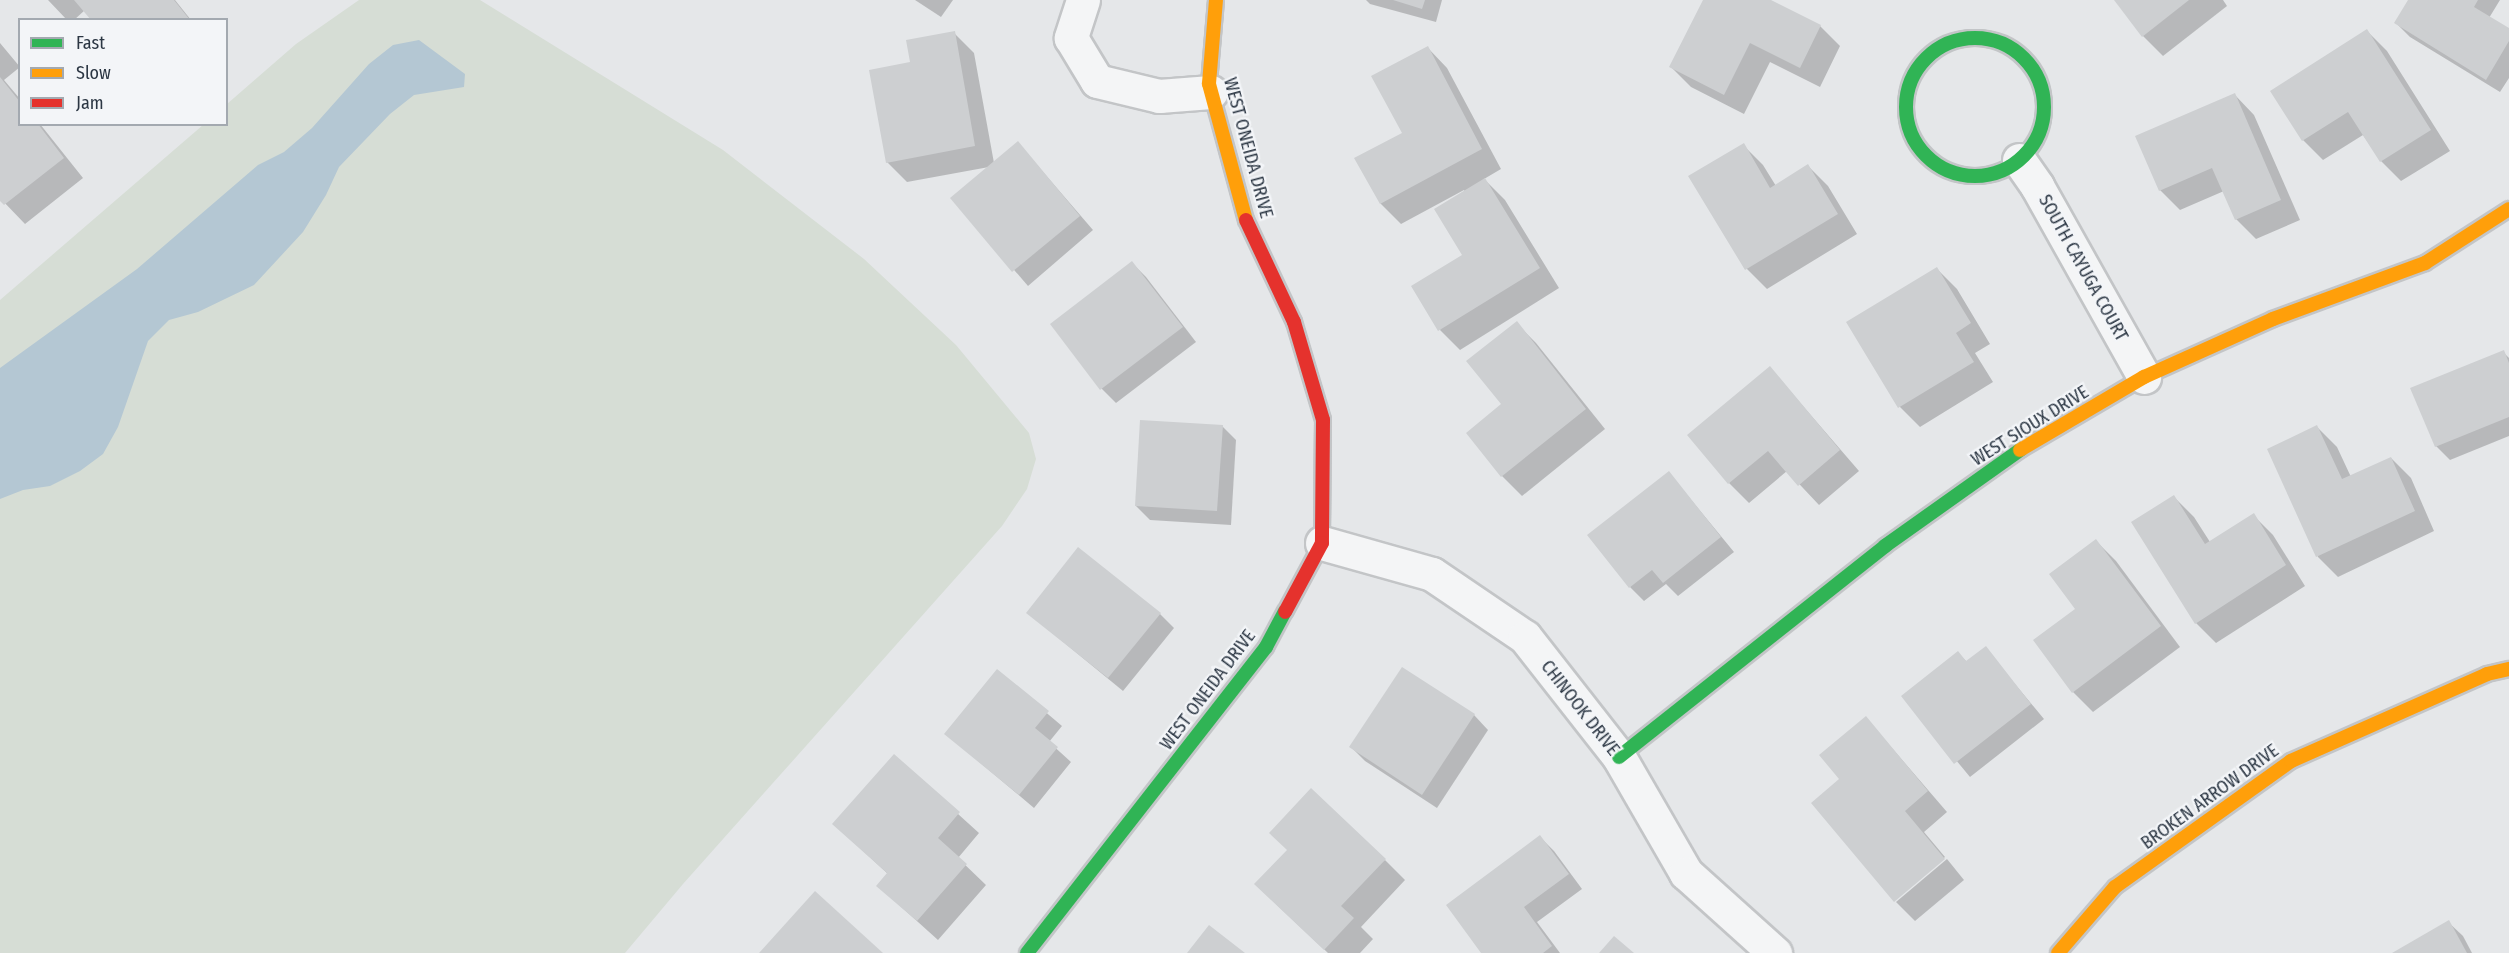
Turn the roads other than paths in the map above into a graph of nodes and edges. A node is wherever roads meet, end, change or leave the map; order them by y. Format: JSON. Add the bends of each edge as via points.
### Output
{"nodes":[{"id":1,"x":1083,"y":0,"type":"edge"},
{"id":2,"x":1216,"y":0,"type":"edge"},
{"id":3,"x":1212,"y":92,"type":"junction"},
{"id":4,"x":2019,"y":160,"type":"junction"},
{"id":5,"x":2509,"y":209,"type":"edge"},
{"id":6,"x":2144,"y":377,"type":"junction"},
{"id":7,"x":1322,"y":543,"type":"junction"},
{"id":8,"x":2509,"y":669,"type":"edge"},
{"id":9,"x":1619,"y":757,"type":"junction"},
{"id":10,"x":1027,"y":953,"type":"edge"},
{"id":11,"x":1775,"y":953,"type":"edge"},
{"id":12,"x":2058,"y":953,"type":"edge"}],
"edges":[{"from":1,"to":3,"type":"street","via":[[1071,38],[1097,81],[1159,96]]},
{"from":2,"to":3,"type":"street","name":"WEST ONEIDA DRIVE","via":[[1209,84]]},
{"from":3,"to":7,"type":"street","name":"WEST ONEIDA DRIVE","via":[[1242,211],[1294,322],[1323,420]]},
{"from":4,"to":4,"type":"street","via":[[2000,171],[1977,176],[1955,173],[1934,163],[1918,147],[1908,126],[1905,103],[1910,81],[1923,61],[1940,47],[1961,39],[1984,39],[2006,45],[2024,58],[2037,76],[2043,98],[2042,121],[2034,142]]},
{"from":4,"to":6,"type":"street","name":"SOUTH CAYUGA COURT"},
{"from":5,"to":6,"type":"street","name":"WEST SIOUX DRIVE","via":[[2425,263],[2273,320]]},
{"from":6,"to":9,"type":"street","name":"WEST SIOUX DRIVE","via":[[2010,456],[1885,546]]},
{"from":7,"to":9,"type":"street","name":"CHINOOK DRIVE","via":[[1432,574],[1525,637]]},
{"from":7,"to":10,"type":"street","name":"WEST ONEIDA DRIVE","via":[[1266,646]]},
{"from":8,"to":12,"type":"street","name":"BROKEN ARROW DRIVE","via":[[2487,674],[2290,761],[2115,887]]},
{"from":9,"to":11,"type":"street","name":"CHINOOK DRIVE","via":[[1686,873]]}]}
